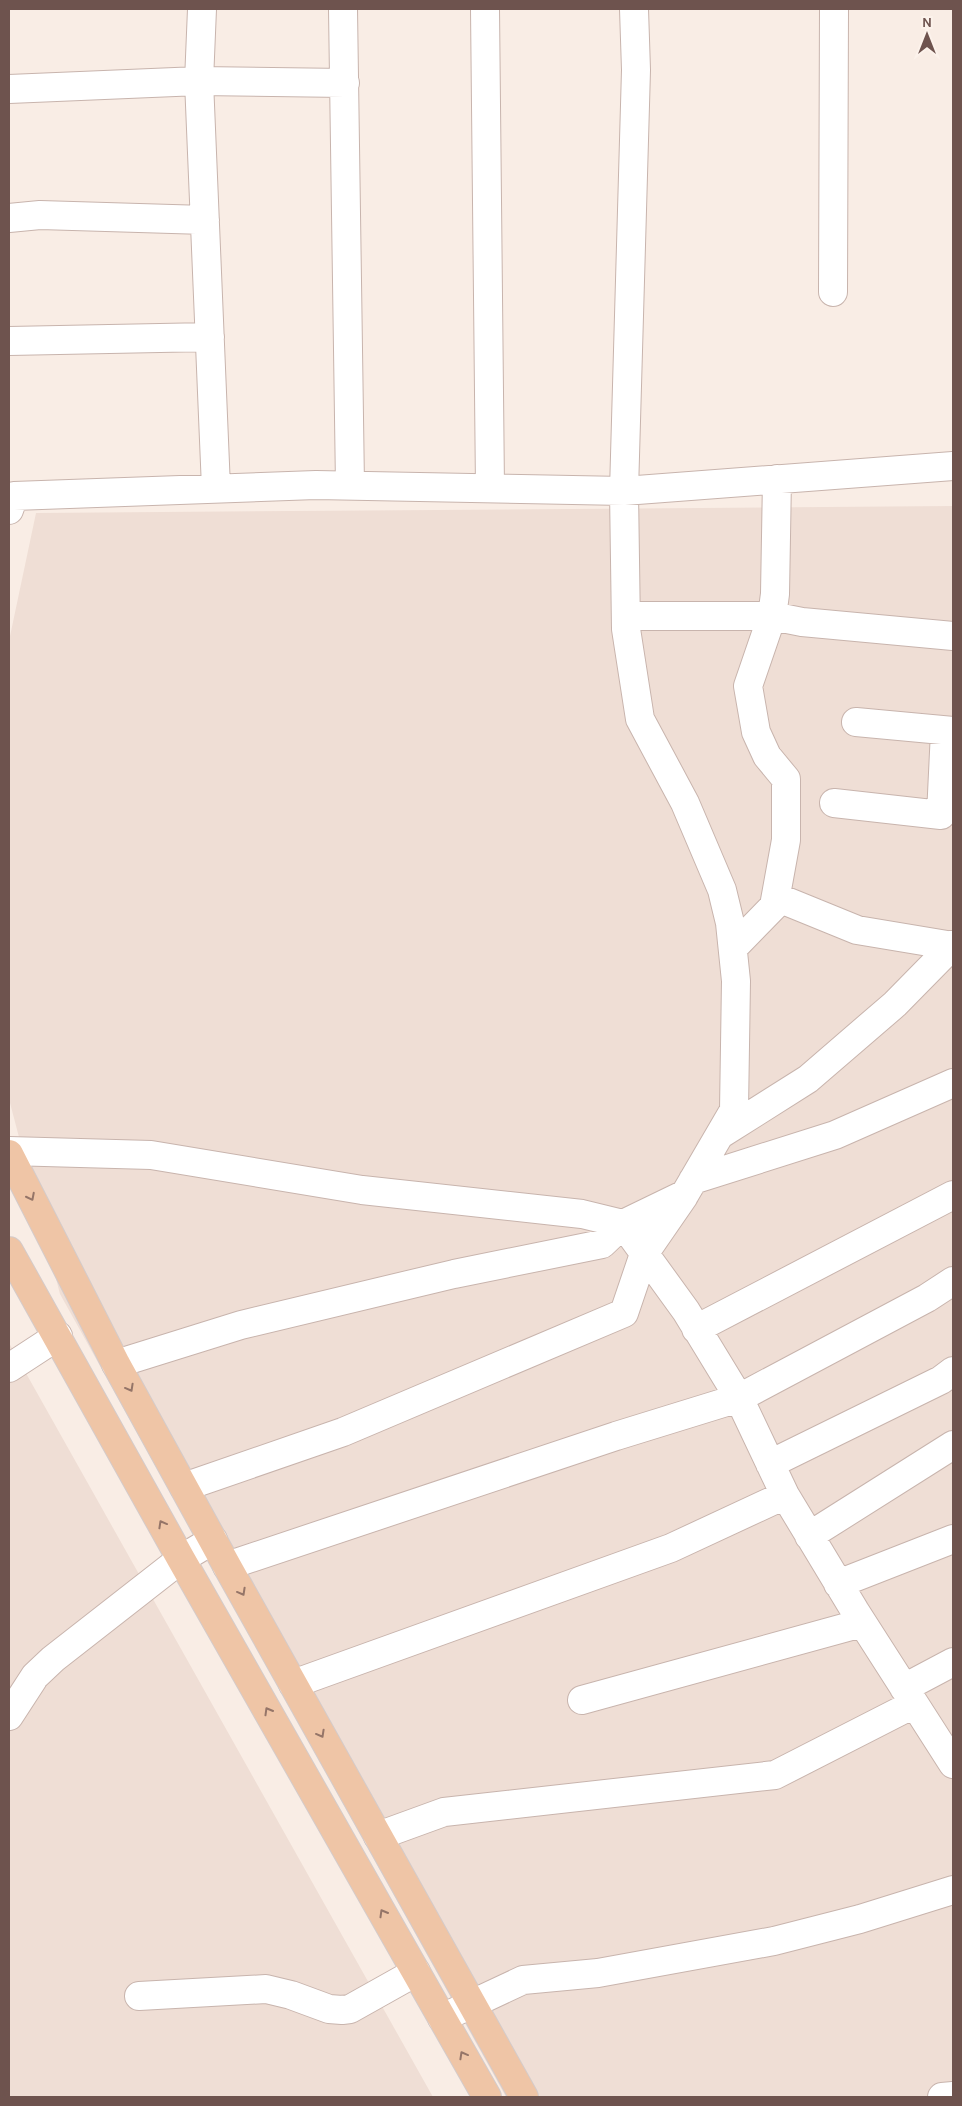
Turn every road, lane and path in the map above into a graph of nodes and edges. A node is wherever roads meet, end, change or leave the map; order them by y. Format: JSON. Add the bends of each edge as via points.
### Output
{"nodes":[{"id":1,"x":202,"y":9,"type":"edge"},
{"id":2,"x":343,"y":9,"type":"edge"},
{"id":3,"x":484,"y":9,"type":"edge"},
{"id":4,"x":634,"y":9,"type":"edge"},
{"id":5,"x":834,"y":9,"type":"edge"},
{"id":6,"x":199,"y":81,"type":"junction"},
{"id":7,"x":345,"y":82,"type":"junction"},
{"id":8,"x":9,"y":89,"type":"edge"},
{"id":9,"x":9,"y":218,"type":"edge"},
{"id":10,"x":205,"y":220,"type":"junction"},
{"id":11,"x":833,"y":292,"type":"dead end"},
{"id":12,"x":210,"y":337,"type":"junction"},
{"id":13,"x":9,"y":341,"type":"edge"},
{"id":14,"x":953,"y":466,"type":"edge"},
{"id":15,"x":777,"y":479,"type":"junction"},
{"id":16,"x":350,"y":485,"type":"junction"},
{"id":17,"x":216,"y":488,"type":"junction"},
{"id":18,"x":490,"y":488,"type":"junction"},
{"id":19,"x":624,"y":491,"type":"junction"},
{"id":20,"x":10,"y":498,"type":"edge"},
{"id":21,"x":626,"y":616,"type":"junction"},
{"id":22,"x":772,"y":616,"type":"junction"},
{"id":23,"x":953,"y":636,"type":"edge"},
{"id":24,"x":856,"y":722,"type":"dead end"},
{"id":25,"x":949,"y":731,"type":"edge"},
{"id":26,"x":834,"y":803,"type":"dead end"},
{"id":27,"x":776,"y":897,"type":"junction"},
{"id":28,"x":953,"y":946,"type":"edge"},
{"id":29,"x":733,"y":948,"type":"junction"},
{"id":30,"x":953,"y":1083,"type":"edge"},
{"id":31,"x":719,"y":1135,"type":"junction"},
{"id":32,"x":9,"y":1153,"type":"edge"},
{"id":33,"x":689,"y":1187,"type":"junction"},
{"id":34,"x":953,"y":1195,"type":"edge"},
{"id":35,"x":623,"y":1224,"type":"junction"},
{"id":36,"x":9,"y":1251,"type":"edge"},
{"id":37,"x":644,"y":1254,"type":"junction"},
{"id":38,"x":953,"y":1281,"type":"edge"},
{"id":39,"x":696,"y":1330,"type":"junction"},
{"id":40,"x":58,"y":1336,"type":"junction"},
{"id":41,"x":116,"y":1364,"type":"junction"},
{"id":42,"x":9,"y":1368,"type":"edge"},
{"id":43,"x":953,"y":1371,"type":"edge"},
{"id":44,"x":739,"y":1398,"type":"junction"},
{"id":45,"x":953,"y":1444,"type":"edge"},
{"id":46,"x":770,"y":1464,"type":"junction"},
{"id":47,"x":184,"y":1486,"type":"junction"},
{"id":48,"x":785,"y":1495,"type":"junction"},
{"id":49,"x":809,"y":1536,"type":"junction"},
{"id":50,"x":953,"y":1539,"type":"edge"},
{"id":51,"x":213,"y":1540,"type":"junction"},
{"id":52,"x":181,"y":1559,"type":"junction"},
{"id":53,"x":227,"y":1566,"type":"junction"},
{"id":54,"x":838,"y":1584,"type":"junction"},
{"id":55,"x":862,"y":1623,"type":"junction"},
{"id":56,"x":953,"y":1662,"type":"edge"},
{"id":57,"x":293,"y":1684,"type":"junction"},
{"id":58,"x":909,"y":1696,"type":"junction"},
{"id":59,"x":582,"y":1700,"type":"dead end"},
{"id":60,"x":9,"y":1716,"type":"edge"},
{"id":61,"x":953,"y":1764,"type":"edge"},
{"id":62,"x":378,"y":1836,"type":"junction"},
{"id":63,"x":953,"y":1890,"type":"edge"},
{"id":64,"x":416,"y":1972,"type":"junction"},
{"id":65,"x":139,"y":1996,"type":"dead end"},
{"id":66,"x":473,"y":2004,"type":"junction"},
{"id":67,"x":442,"y":2018,"type":"junction"},
{"id":68,"x":953,"y":2096,"type":"edge"},
{"id":69,"x":487,"y":2097,"type":"edge"},
{"id":70,"x":524,"y":2097,"type":"edge"},
{"id":71,"x":942,"y":2097,"type":"edge"}],
"edges":[{"from":1,"to":6,"type":"street"},
{"from":2,"to":7,"type":"street"},
{"from":3,"to":18,"type":"street"},
{"from":4,"to":19,"type":"street","via":[[636,70]]},
{"from":5,"to":11,"type":"street"},
{"from":6,"to":7,"type":"street"},
{"from":6,"to":8,"type":"street"},
{"from":6,"to":10,"type":"street"},
{"from":7,"to":16,"type":"street"},
{"from":9,"to":10,"type":"street","via":[[40,215]]},
{"from":10,"to":12,"type":"street"},
{"from":12,"to":13,"type":"street"},
{"from":12,"to":17,"type":"street"},
{"from":14,"to":15,"type":"street"},
{"from":15,"to":19,"type":"street"},
{"from":15,"to":22,"type":"street"},
{"from":16,"to":17,"type":"street"},
{"from":16,"to":18,"type":"street"},
{"from":17,"to":20,"type":"street"},
{"from":18,"to":19,"type":"street"},
{"from":19,"to":21,"type":"street"},
{"from":21,"to":22,"type":"street"},
{"from":21,"to":29,"type":"street","via":[[640,719],[685,803],[722,890]]},
{"from":22,"to":23,"type":"street","via":[[802,622]]},
{"from":22,"to":27,"type":"street","via":[[748,686],[756,732],[767,756],[786,779],[786,840]]},
{"from":24,"to":25,"type":"street"},
{"from":25,"to":26,"type":"street","via":[[941,815]]},
{"from":27,"to":28,"type":"street","via":[[857,930]]},
{"from":27,"to":29,"type":"street","via":[[774,906]]},
{"from":28,"to":31,"type":"street","via":[[895,1004],[808,1079]]},
{"from":29,"to":31,"type":"street","via":[[736,981],[734,1110]]},
{"from":30,"to":33,"type":"street","via":[[835,1135]]},
{"from":31,"to":33,"type":"street"},
{"from":32,"to":35,"type":"street","via":[[152,1155],[362,1190],[582,1214]]},
{"from":32,"to":41,"type":"main road","one_way":true},
{"from":33,"to":35,"type":"street"},
{"from":33,"to":37,"type":"street"},
{"from":34,"to":39,"type":"street"},
{"from":35,"to":37,"type":"street"},
{"from":35,"to":41,"type":"street","via":[[602,1244],[454,1274],[241,1326]]},
{"from":36,"to":40,"type":"main road"},
{"from":37,"to":39,"type":"street"},
{"from":37,"to":47,"type":"street","via":[[624,1313],[343,1432]]},
{"from":38,"to":44,"type":"street"},
{"from":39,"to":44,"type":"street"},
{"from":40,"to":42,"type":"street"},
{"from":52,"to":40,"type":"main road","one_way":true},
{"from":41,"to":47,"type":"main road","one_way":true},
{"from":43,"to":46,"type":"street","via":[[941,1380]]},
{"from":44,"to":46,"type":"street"},
{"from":44,"to":53,"type":"street"},
{"from":45,"to":49,"type":"street"},
{"from":46,"to":48,"type":"street"},
{"from":47,"to":51,"type":"main road"},
{"from":48,"to":49,"type":"street"},
{"from":48,"to":57,"type":"street","via":[[671,1548]]},
{"from":49,"to":54,"type":"street"},
{"from":50,"to":54,"type":"street"},
{"from":51,"to":52,"type":"street"},
{"from":51,"to":53,"type":"main road"},
{"from":52,"to":60,"type":"street","via":[[35,1676]]},
{"from":64,"to":52,"type":"main road","one_way":true},
{"from":53,"to":57,"type":"main road","one_way":true},
{"from":54,"to":55,"type":"street"},
{"from":55,"to":58,"type":"street"},
{"from":55,"to":59,"type":"street"},
{"from":56,"to":58,"type":"street"},
{"from":57,"to":62,"type":"main road","one_way":true},
{"from":58,"to":61,"type":"street"},
{"from":58,"to":62,"type":"street","via":[[775,1775],[444,1812]]},
{"from":62,"to":66,"type":"main road"},
{"from":63,"to":66,"type":"street","via":[[774,1941],[598,1973],[523,1980]]},
{"from":64,"to":65,"type":"street","via":[[342,2010],[266,1989]]},
{"from":64,"to":67,"type":"main road"},
{"from":66,"to":67,"type":"street"},
{"from":66,"to":70,"type":"main road"},
{"from":69,"to":67,"type":"main road","one_way":true},
{"from":68,"to":71,"type":"street"}]}
